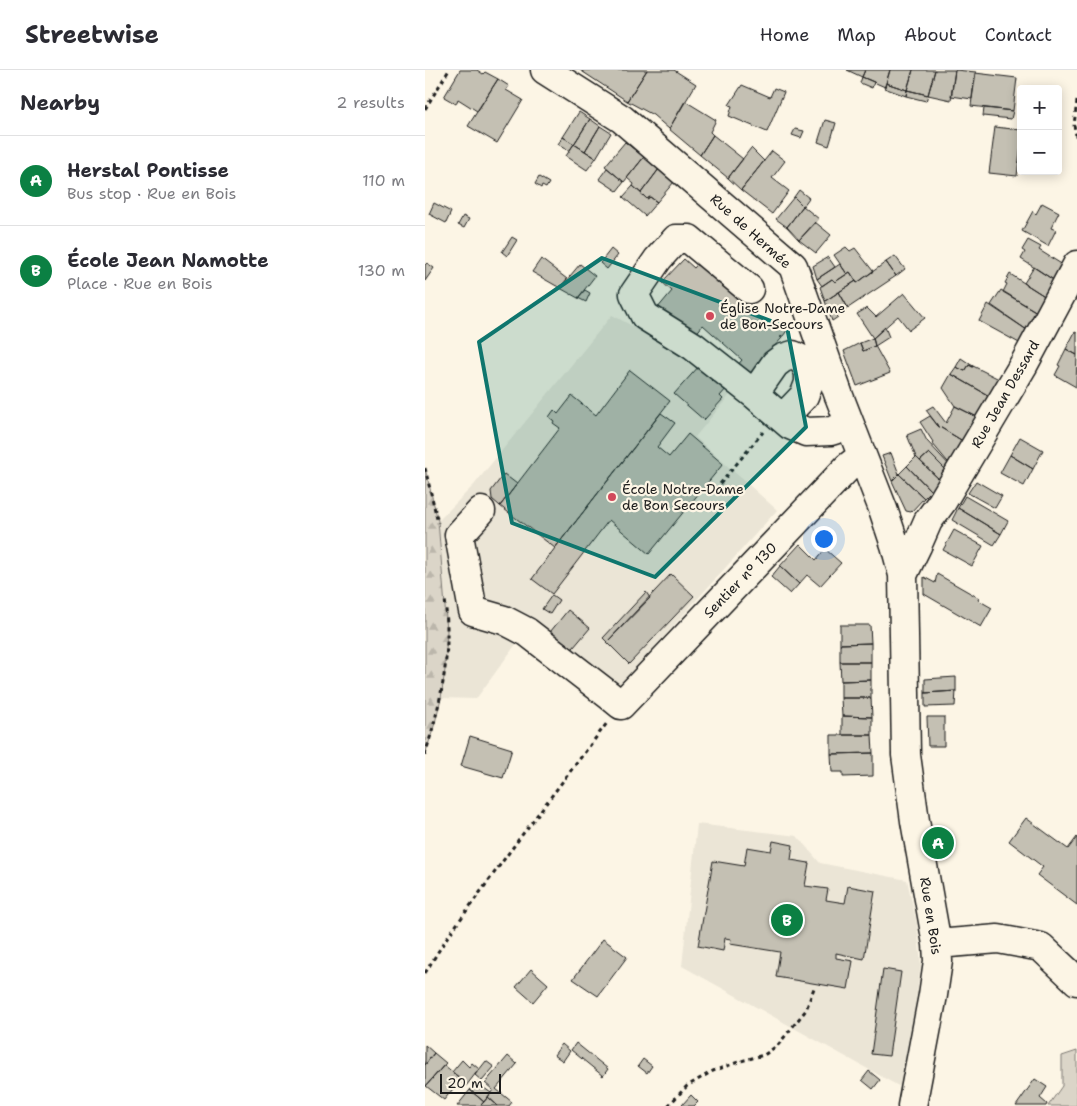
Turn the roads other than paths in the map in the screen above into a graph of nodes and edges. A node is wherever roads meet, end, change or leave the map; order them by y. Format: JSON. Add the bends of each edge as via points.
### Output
{"nodes":[{"id":1,"x":545,"y":70,"type":"edge"},
{"id":2,"x":1077,"y":265,"type":"edge"},
{"id":3,"x":749,"y":289,"type":"dead end"},
{"id":4,"x":754,"y":394,"type":"junction"},
{"id":5,"x":780,"y":416,"type":"junction"},
{"id":6,"x":850,"y":425,"type":"junction"},
{"id":7,"x":861,"y":456,"type":"junction"},
{"id":8,"x":481,"y":510,"type":"dead end"},
{"id":9,"x":928,"y":521,"type":"junction"},
{"id":10,"x":890,"y":530,"type":"junction"},
{"id":11,"x":903,"y":575,"type":"junction"},
{"id":12,"x":937,"y":944,"type":"junction"},
{"id":13,"x":1077,"y":981,"type":"edge"},
{"id":14,"x":913,"y":1106,"type":"edge"}],
"edges":[{"from":1,"to":6,"type":"street","name":"Rue de Hermée","via":[[622,119],[793,266]]},
{"from":2,"to":9,"type":"street","name":"Rue Jean Dessard","via":[[1024,364]]},
{"from":3,"to":4,"type":"street","via":[[689,239],[676,239],[634,294],[645,316],[693,346]]},
{"from":4,"to":5,"type":"street"},
{"from":4,"to":5,"type":"street","via":[[783,358],[793,355],[803,360],[809,372],[804,396]]},
{"from":5,"to":6,"type":"street","via":[[806,432],[831,431]]},
{"from":6,"to":7,"type":"street","name":"Rue de Hermée"},
{"from":7,"to":8,"type":"street","name":"Sentier n° 130","via":[[621,705],[527,632],[504,620],[473,611],[459,535]]},
{"from":7,"to":10,"type":"street","name":"Rue de Hermée"},
{"from":9,"to":10,"type":"street","name":"Rue Jean Dessard","via":[[907,533],[898,534]]},
{"from":9,"to":11,"type":"street","name":"Rue Jean Dessard"},
{"from":10,"to":11,"type":"street","name":"Rue de Hermée"},
{"from":11,"to":12,"type":"street","name":"Rue en Bois","via":[[906,755]]},
{"from":12,"to":13,"type":"street","via":[[997,939],[1041,947]]},
{"from":12,"to":14,"type":"street","name":"Rue en Bois","via":[[933,996]]}]}
